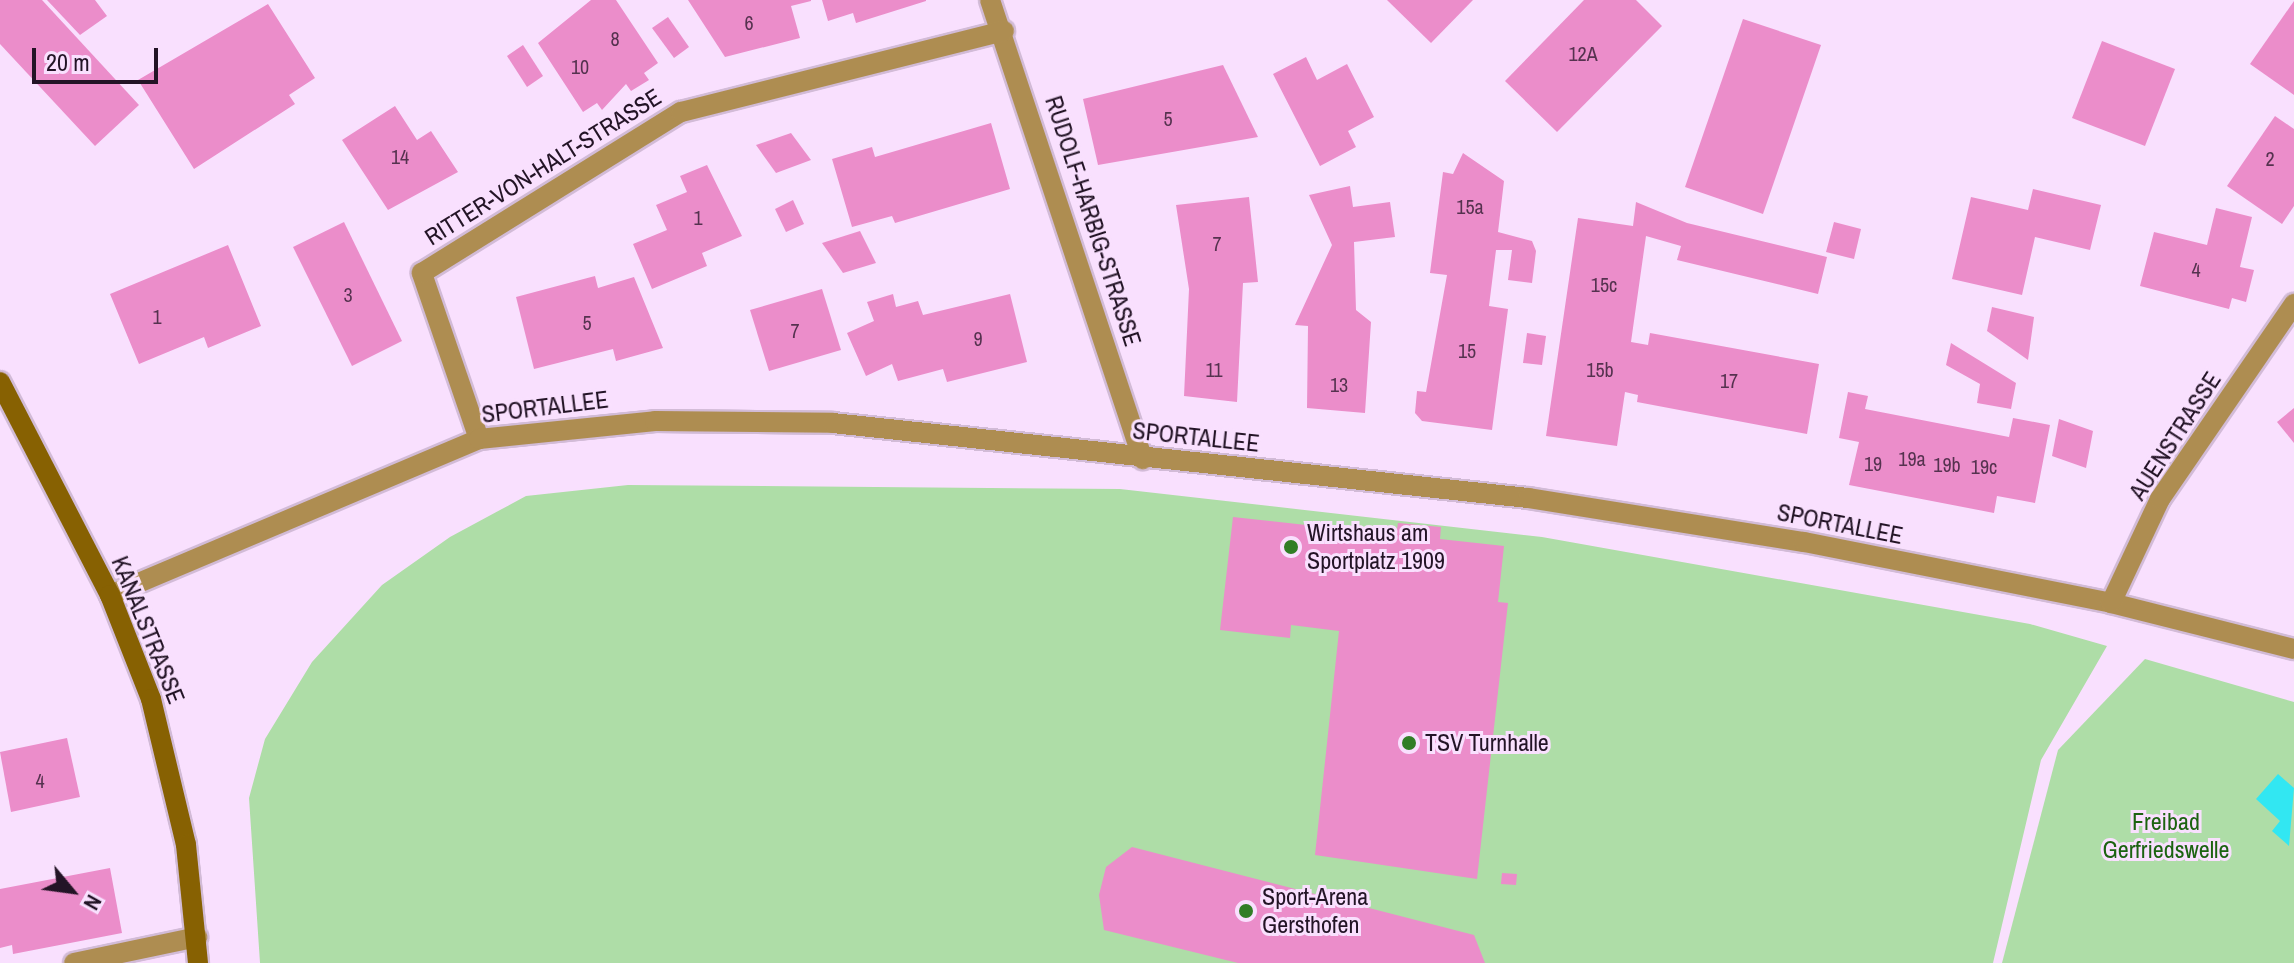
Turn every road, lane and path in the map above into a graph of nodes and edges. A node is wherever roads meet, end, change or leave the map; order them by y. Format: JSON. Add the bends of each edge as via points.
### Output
{"nodes":[{"id":1,"x":990,"y":0,"type":"edge"},
{"id":2,"x":1004,"y":31,"type":"junction"},
{"id":3,"x":2294,"y":304,"type":"edge"},
{"id":4,"x":0,"y":382,"type":"edge"},
{"id":5,"x":479,"y":439,"type":"junction"},
{"id":6,"x":1143,"y":459,"type":"junction"},
{"id":7,"x":110,"y":595,"type":"junction"},
{"id":8,"x":2111,"y":603,"type":"junction"},
{"id":9,"x":2294,"y":649,"type":"edge"},
{"id":10,"x":197,"y":937,"type":"junction"},
{"id":11,"x":74,"y":963,"type":"edge"},
{"id":12,"x":198,"y":963,"type":"edge"}],
"edges":[{"from":1,"to":2,"type":"street","name":"RUDOLF-HARBIG-STRASSE"},
{"from":2,"to":5,"type":"street","name":"RITTER-VON-HALT-STRASSE","via":[[681,112],[422,273]]},
{"from":2,"to":6,"type":"street","name":"RUDOLF-HARBIG-STRASSE"},
{"from":3,"to":8,"type":"street","name":"AUENSTRASSE","via":[[2160,499]]},
{"from":4,"to":7,"type":"main road","name":"KANALSTRASSE"},
{"from":5,"to":6,"type":"street","name":"SPORTALLEE","via":[[655,421],[833,423]]},
{"from":5,"to":7,"type":"street","name":"SPORTALLEE"},
{"from":6,"to":8,"type":"street","name":"SPORTALLEE","via":[[1528,498]]},
{"from":7,"to":10,"type":"main road","name":"KANALSTRASSE","via":[[151,699],[186,845]]},
{"from":8,"to":9,"type":"street","name":"SPORTALLEE"},
{"from":10,"to":11,"type":"street"},
{"from":10,"to":12,"type":"main road","name":"KANALSTRASSE"}]}
